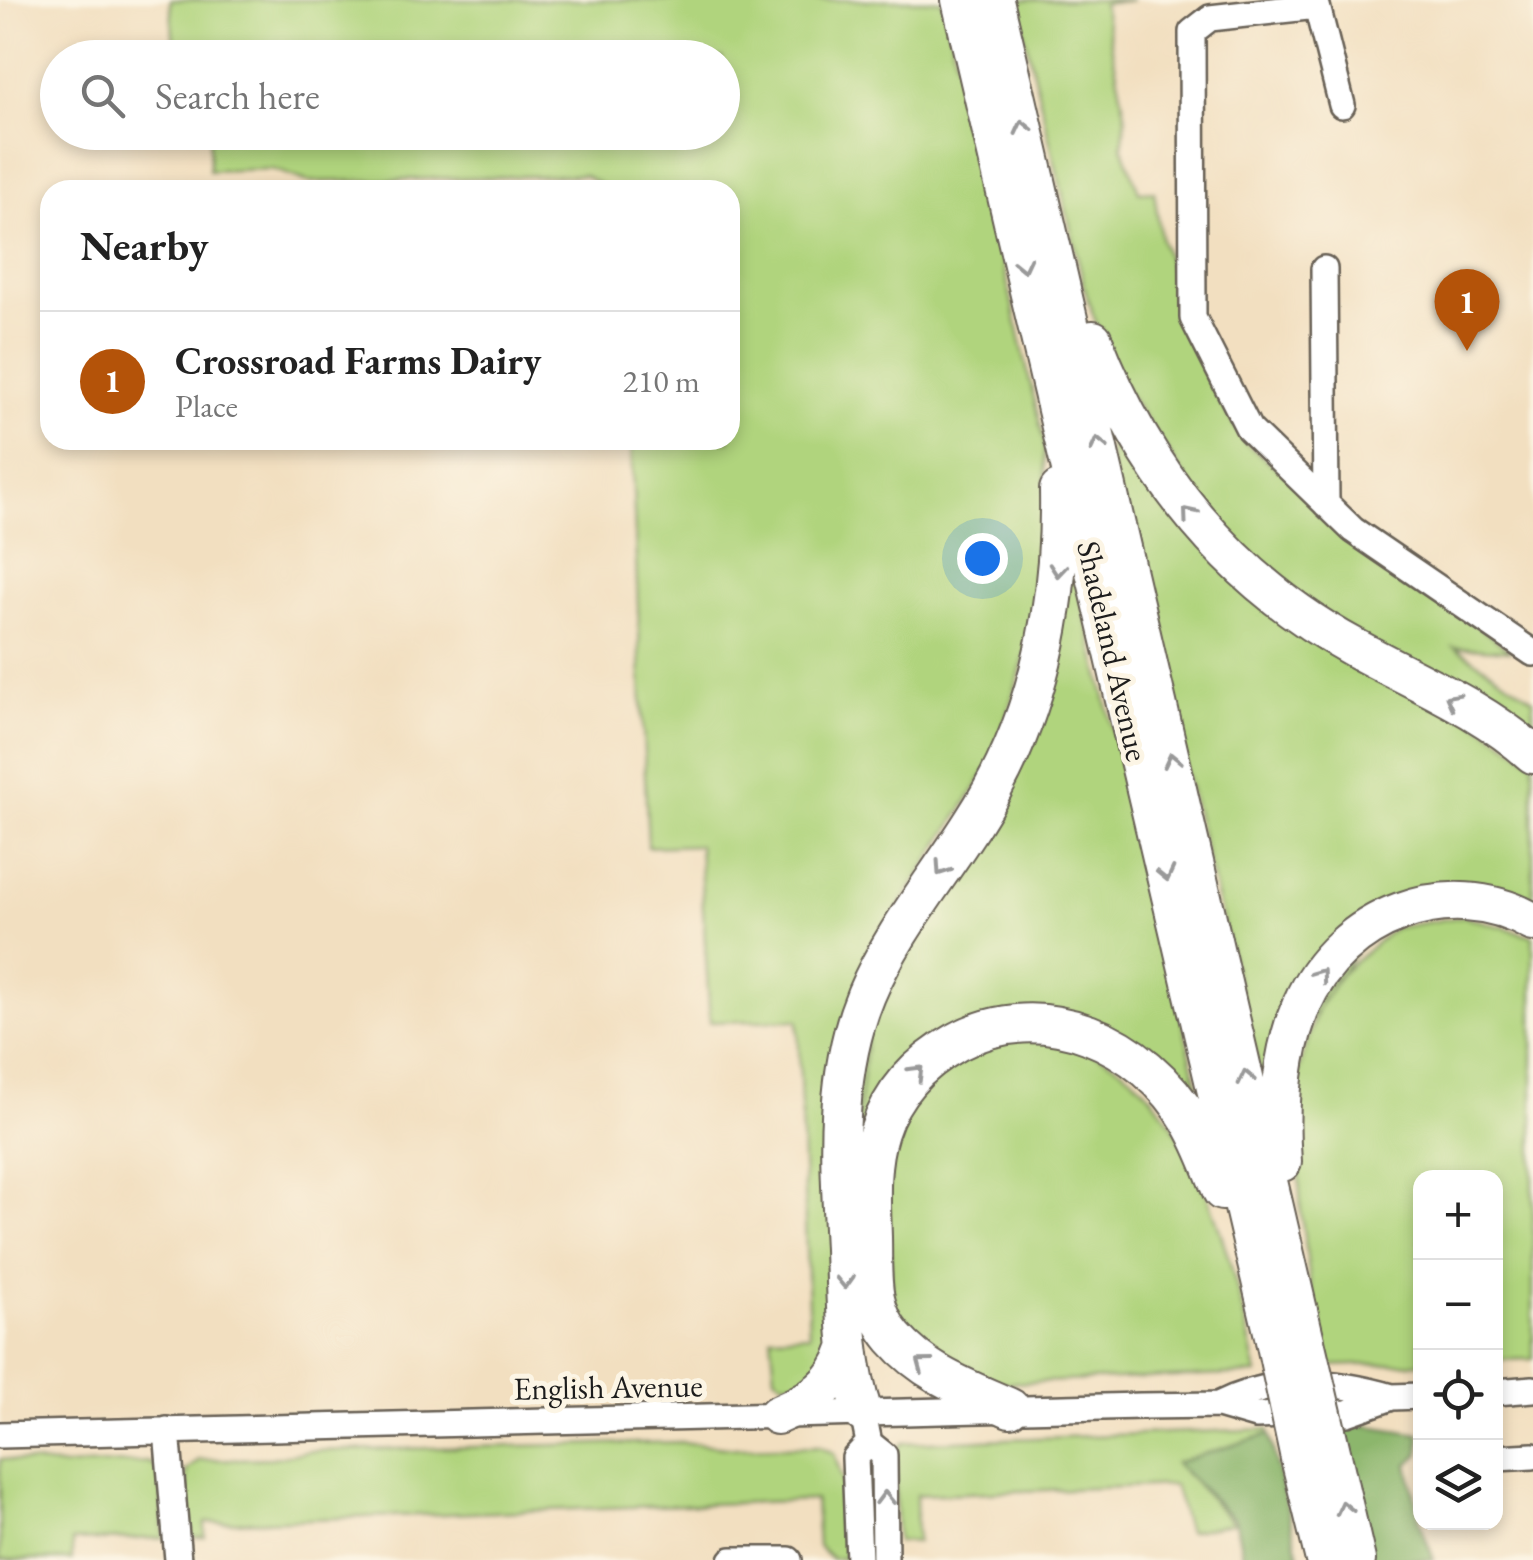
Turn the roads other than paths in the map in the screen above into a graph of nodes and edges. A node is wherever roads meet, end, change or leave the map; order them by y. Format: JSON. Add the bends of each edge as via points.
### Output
{"nodes":[{"id":1,"x":961,"y":0,"type":"edge"},
{"id":2,"x":994,"y":0,"type":"edge"},
{"id":3,"x":1204,"y":11,"type":"edge"},
{"id":4,"x":1342,"y":105,"type":"dead end"},
{"id":5,"x":1044,"y":216,"type":"junction"},
{"id":6,"x":1324,"y":269,"type":"dead end"},
{"id":7,"x":1063,"y":438,"type":"junction"},
{"id":8,"x":1326,"y":504,"type":"junction"},
{"id":9,"x":1533,"y":653,"type":"edge"},
{"id":10,"x":1533,"y":754,"type":"edge"},
{"id":11,"x":1533,"y":922,"type":"edge"},
{"id":12,"x":1279,"y":1288,"type":"junction"},
{"id":13,"x":874,"y":1305,"type":"junction"},
{"id":14,"x":848,"y":1350,"type":"junction"},
{"id":15,"x":1533,"y":1390,"type":"edge"},
{"id":16,"x":1503,"y":1392,"type":"edge"},
{"id":17,"x":1413,"y":1396,"type":"edge"},
{"id":18,"x":1010,"y":1408,"type":"junction"},
{"id":19,"x":777,"y":1415,"type":"junction"},
{"id":20,"x":866,"y":1428,"type":"junction"},
{"id":21,"x":167,"y":1430,"type":"junction"},
{"id":22,"x":0,"y":1434,"type":"edge"},
{"id":23,"x":1533,"y":1456,"type":"edge"},
{"id":24,"x":1316,"y":1457,"type":"junction"},
{"id":25,"x":1503,"y":1458,"type":"edge"},
{"id":26,"x":178,"y":1560,"type":"edge"},
{"id":27,"x":732,"y":1560,"type":"edge"},
{"id":28,"x":789,"y":1560,"type":"edge"},
{"id":29,"x":859,"y":1560,"type":"edge"},
{"id":30,"x":885,"y":1560,"type":"edge"},
{"id":31,"x":1325,"y":1560,"type":"edge"},
{"id":32,"x":1356,"y":1560,"type":"edge"}],
"edges":[{"from":1,"to":7,"type":"highway","name":"Shadeland Avenue","one_way":true},
{"from":5,"to":2,"type":"highway","name":"Shadeland Avenue","one_way":true},
{"from":3,"to":4,"type":"street","via":[[1317,6]]},
{"from":3,"to":8,"type":"street","via":[[1191,42],[1193,318],[1249,429]]},
{"from":10,"to":5,"type":"highway","one_way":true,"via":[[1487,719],[1310,623],[1254,581],[1199,526],[1125,417]]},
{"from":12,"to":5,"type":"highway","name":"Shadeland Avenue","one_way":true},
{"from":6,"to":8,"type":"street"},
{"from":7,"to":12,"type":"highway","name":"Shadeland Avenue","one_way":true},
{"from":7,"to":14,"type":"highway","one_way":true,"via":[[1055,596],[1026,716],[991,793],[879,967],[851,1039],[839,1123]]},
{"from":8,"to":9,"type":"street","via":[[1353,530]]},
{"from":12,"to":11,"type":"highway","one_way":true,"via":[[1282,1099],[1293,1028],[1318,977],[1361,932],[1412,908],[1472,902]]},
{"from":13,"to":12,"type":"highway","one_way":true,"via":[[871,1171],[894,1098],[937,1054],[987,1030],[1028,1023],[1076,1028],[1108,1042],[1171,1094]]},
{"from":12,"to":24,"type":"highway","bridge":true},
{"from":18,"to":13,"type":"highway","one_way":true,"via":[[929,1370],[894,1338]]},
{"from":13,"to":20,"type":"highway","via":[[876,1368]]},
{"from":14,"to":19,"type":"highway","via":[[818,1395]]},
{"from":14,"to":20,"type":"highway"},
{"from":15,"to":16,"type":"street"},
{"from":17,"to":18,"type":"street","name":"English Avenue","via":[[1344,1384],[1255,1386],[1218,1405]]},
{"from":18,"to":20,"type":"street","name":"English Avenue"},
{"from":19,"to":20,"type":"street","name":"English Avenue"},
{"from":19,"to":21,"type":"street","name":"English Avenue"},
{"from":20,"to":29,"type":"street","via":[[854,1458]]},
{"from":30,"to":20,"type":"street","one_way":true,"via":[[884,1456]]},
{"from":21,"to":22,"type":"street","name":"English Avenue"},
{"from":21,"to":26,"type":"street"},
{"from":23,"to":25,"type":"street"},
{"from":24,"to":31,"type":"highway"},
{"from":32,"to":24,"type":"highway","one_way":true},
{"from":27,"to":28,"type":"street"}]}
